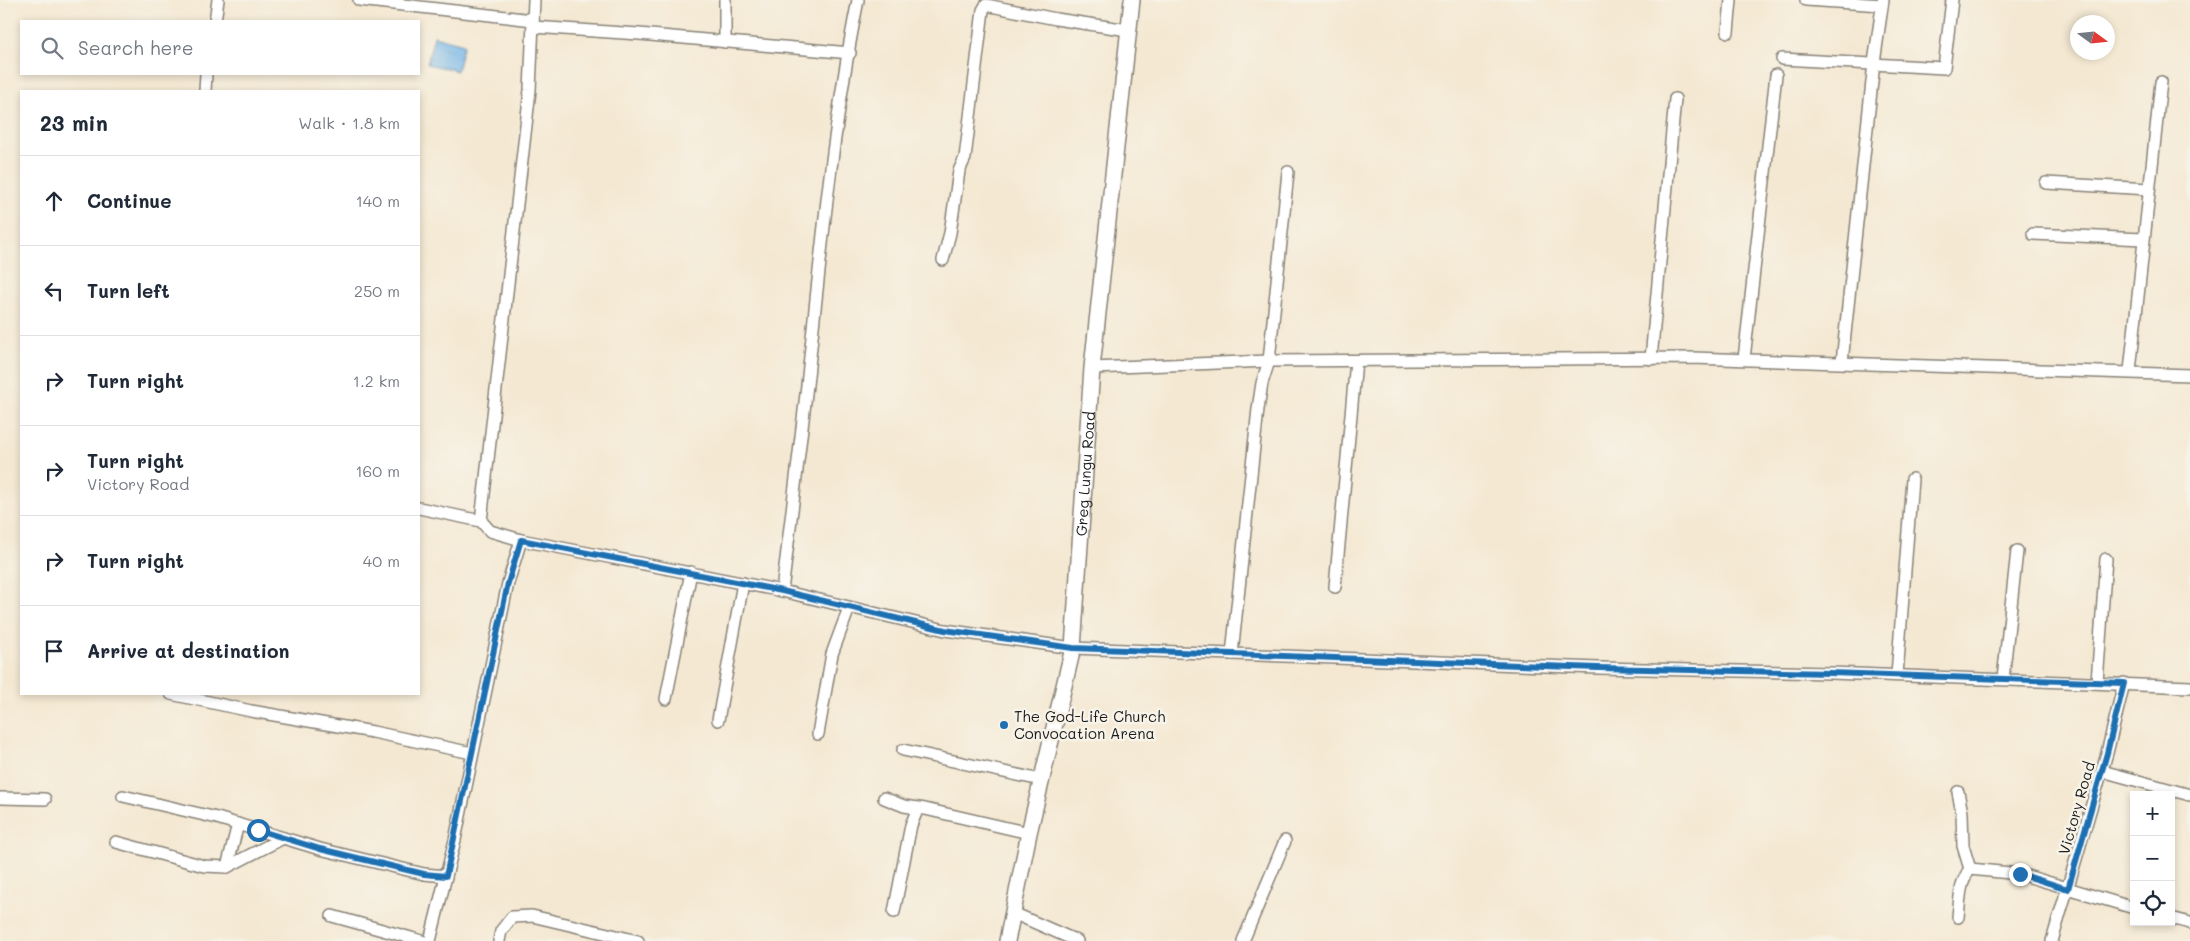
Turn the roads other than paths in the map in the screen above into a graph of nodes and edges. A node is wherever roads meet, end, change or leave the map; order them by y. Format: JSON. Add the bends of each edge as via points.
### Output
{"nodes":[{"id":1,"x":218,"y":0,"type":"edge"},
{"id":2,"x":359,"y":0,"type":"edge"},
{"id":3,"x":534,"y":0,"type":"edge"},
{"id":4,"x":725,"y":0,"type":"edge"},
{"id":5,"x":858,"y":0,"type":"edge"},
{"id":6,"x":1132,"y":0,"type":"edge"},
{"id":7,"x":1731,"y":0,"type":"edge"},
{"id":8,"x":1806,"y":0,"type":"edge"},
{"id":9,"x":1952,"y":0,"type":"edge"},
{"id":10,"x":1882,"y":3,"type":"edge"},
{"id":11,"x":215,"y":20,"type":"edge"},
{"id":12,"x":533,"y":24,"type":"junction"},
{"id":13,"x":1128,"y":30,"type":"junction"},
{"id":14,"x":1728,"y":32,"type":"dead end"},
{"id":15,"x":724,"y":42,"type":"junction"},
{"id":16,"x":850,"y":53,"type":"junction"},
{"id":17,"x":1782,"y":59,"type":"dead end"},
{"id":18,"x":1874,"y":64,"type":"junction"},
{"id":19,"x":206,"y":75,"type":"edge"},
{"id":20,"x":1776,"y":75,"type":"dead end"},
{"id":21,"x":2161,"y":82,"type":"dead end"},
{"id":22,"x":205,"y":90,"type":"edge"},
{"id":23,"x":1675,"y":99,"type":"dead end"},
{"id":24,"x":1288,"y":172,"type":"dead end"},
{"id":25,"x":2046,"y":184,"type":"dead end"},
{"id":26,"x":2149,"y":189,"type":"junction"},
{"id":27,"x":2033,"y":234,"type":"dead end"},
{"id":28,"x":2144,"y":239,"type":"junction"},
{"id":29,"x":943,"y":260,"type":"dead end"},
{"id":30,"x":1651,"y":359,"type":"junction"},
{"id":31,"x":1744,"y":359,"type":"junction"},
{"id":32,"x":1269,"y":361,"type":"junction"},
{"id":33,"x":1356,"y":361,"type":"junction"},
{"id":34,"x":1842,"y":362,"type":"junction"},
{"id":35,"x":1092,"y":368,"type":"junction"},
{"id":36,"x":2130,"y":371,"type":"junction"},
{"id":37,"x":2190,"y":375,"type":"edge"},
{"id":38,"x":1912,"y":479,"type":"dead end"},
{"id":39,"x":420,"y":508,"type":"edge"},
{"id":40,"x":481,"y":522,"type":"junction"},
{"id":41,"x":521,"y":540,"type":"junction"},
{"id":42,"x":2017,"y":550,"type":"dead end"},
{"id":43,"x":2106,"y":559,"type":"dead end"},
{"id":44,"x":691,"y":572,"type":"junction"},
{"id":45,"x":743,"y":583,"type":"junction"},
{"id":46,"x":1335,"y":587,"type":"dead end"},
{"id":47,"x":782,"y":591,"type":"junction"},
{"id":48,"x":849,"y":608,"type":"junction"},
{"id":49,"x":1073,"y":648,"type":"junction"},
{"id":50,"x":1232,"y":654,"type":"junction"},
{"id":51,"x":1897,"y":675,"type":"junction"},
{"id":52,"x":2002,"y":679,"type":"junction"},
{"id":53,"x":2097,"y":682,"type":"junction"},
{"id":54,"x":2124,"y":683,"type":"junction"},
{"id":55,"x":2190,"y":687,"type":"edge"},
{"id":56,"x":176,"y":695,"type":"edge"},
{"id":57,"x":666,"y":699,"type":"dead end"},
{"id":58,"x":718,"y":720,"type":"dead end"},
{"id":59,"x":818,"y":734,"type":"dead end"},
{"id":60,"x":903,"y":750,"type":"dead end"},
{"id":61,"x":472,"y":753,"type":"junction"},
{"id":62,"x":2102,"y":771,"type":"junction"},
{"id":63,"x":1041,"y":780,"type":"junction"},
{"id":64,"x":1958,"y":792,"type":"dead end"},
{"id":65,"x":2190,"y":795,"type":"edge"},
{"id":66,"x":123,"y":796,"type":"dead end"},
{"id":67,"x":0,"y":798,"type":"edge"},
{"id":68,"x":884,"y":798,"type":"dead end"},
{"id":69,"x":45,"y":799,"type":"dead end"},
{"id":70,"x":918,"y":808,"type":"junction"},
{"id":71,"x":238,"y":824,"type":"junction"},
{"id":72,"x":1029,"y":833,"type":"junction"},
{"id":73,"x":283,"y":838,"type":"junction"},
{"id":74,"x":1285,"y":841,"type":"dead end"},
{"id":75,"x":116,"y":842,"type":"dead end"},
{"id":76,"x":227,"y":867,"type":"junction"},
{"id":77,"x":1970,"y":869,"type":"junction"},
{"id":78,"x":446,"y":876,"type":"junction"},
{"id":79,"x":2068,"y":889,"type":"junction"},
{"id":80,"x":2130,"y":907,"type":"edge"},
{"id":81,"x":894,"y":912,"type":"dead end"},
{"id":82,"x":1013,"y":913,"type":"junction"},
{"id":83,"x":332,"y":916,"type":"dead end"},
{"id":84,"x":1958,"y":917,"type":"dead end"},
{"id":85,"x":2175,"y":919,"type":"edge"},
{"id":86,"x":2190,"y":923,"type":"edge"},
{"id":87,"x":422,"y":941,"type":"edge"},
{"id":88,"x":430,"y":941,"type":"edge"},
{"id":89,"x":499,"y":941,"type":"edge"},
{"id":90,"x":638,"y":941,"type":"edge"},
{"id":91,"x":1007,"y":941,"type":"edge"},
{"id":92,"x":1077,"y":941,"type":"edge"},
{"id":93,"x":1243,"y":941,"type":"edge"},
{"id":94,"x":2052,"y":941,"type":"edge"}],
"edges":[{"from":1,"to":11,"type":"street"},
{"from":2,"to":12,"type":"street"},
{"from":3,"to":12,"type":"street"},
{"from":4,"to":15,"type":"street"},
{"from":5,"to":16,"type":"street"},
{"from":6,"to":13,"type":"street","name":"Greg Lungu Road"},
{"from":7,"to":14,"type":"street"},
{"from":8,"to":10,"type":"street"},
{"from":9,"to":18,"type":"street","via":[[1944,68]]},
{"from":10,"to":18,"type":"street"},
{"from":12,"to":15,"type":"street"},
{"from":12,"to":40,"type":"street","via":[[530,90]]},
{"from":13,"to":29,"type":"street","via":[[986,5],[965,158],[959,171]]},
{"from":13,"to":35,"type":"street","name":"Greg Lungu Road"},
{"from":15,"to":16,"type":"street"},
{"from":16,"to":47,"type":"street","via":[[823,225]]},
{"from":17,"to":18,"type":"street"},
{"from":18,"to":34,"type":"street"},
{"from":19,"to":22,"type":"street"},
{"from":20,"to":31,"type":"street"},
{"from":21,"to":26,"type":"street"},
{"from":23,"to":30,"type":"street"},
{"from":24,"to":32,"type":"street"},
{"from":25,"to":26,"type":"street"},
{"from":26,"to":28,"type":"street"},
{"from":27,"to":28,"type":"street"},
{"from":28,"to":36,"type":"street"},
{"from":30,"to":31,"type":"street"},
{"from":30,"to":33,"type":"street"},
{"from":31,"to":34,"type":"street"},
{"from":32,"to":33,"type":"street"},
{"from":32,"to":35,"type":"street"},
{"from":32,"to":50,"type":"street","via":[[1258,409]]},
{"from":33,"to":46,"type":"street"},
{"from":34,"to":36,"type":"street"},
{"from":35,"to":49,"type":"street","name":"Greg Lungu Road"},
{"from":36,"to":37,"type":"street"},
{"from":38,"to":51,"type":"street"},
{"from":39,"to":40,"type":"street"},
{"from":40,"to":41,"type":"street","via":[[490,531]]},
{"from":41,"to":44,"type":"street"},
{"from":41,"to":61,"type":"street","via":[[508,583]]},
{"from":42,"to":52,"type":"street"},
{"from":43,"to":53,"type":"street"},
{"from":44,"to":45,"type":"street"},
{"from":44,"to":57,"type":"street"},
{"from":45,"to":47,"type":"street"},
{"from":45,"to":58,"type":"street"},
{"from":47,"to":48,"type":"street"},
{"from":48,"to":49,"type":"street","via":[[945,630]]},
{"from":48,"to":59,"type":"street","via":[[832,654]]},
{"from":49,"to":50,"type":"street"},
{"from":49,"to":63,"type":"street","name":"Greg Lungu Road"},
{"from":50,"to":51,"type":"street"},
{"from":51,"to":52,"type":"street"},
{"from":52,"to":53,"type":"street"},
{"from":53,"to":54,"type":"street"},
{"from":54,"to":55,"type":"street"},
{"from":54,"to":62,"type":"street","name":"Victory Road"},
{"from":56,"to":61,"type":"street"},
{"from":60,"to":63,"type":"street"},
{"from":61,"to":78,"type":"street"},
{"from":62,"to":65,"type":"street"},
{"from":62,"to":79,"type":"street","name":"Victory Road"},
{"from":63,"to":72,"type":"street","name":"Greg Lungu Road"},
{"from":64,"to":77,"type":"street","via":[[1963,846]]},
{"from":66,"to":71,"type":"street"},
{"from":67,"to":69,"type":"street"},
{"from":68,"to":70,"type":"street","via":[[898,805]]},
{"from":70,"to":72,"type":"street"},
{"from":70,"to":81,"type":"street","via":[[911,825]]},
{"from":71,"to":73,"type":"street"},
{"from":71,"to":76,"type":"street"},
{"from":72,"to":82,"type":"street","name":"Greg Lungu Road"},
{"from":73,"to":76,"type":"street"},
{"from":73,"to":78,"type":"street","via":[[424,874]]},
{"from":74,"to":93,"type":"street"},
{"from":75,"to":76,"type":"street","via":[[204,866]]},
{"from":77,"to":79,"type":"street","via":[[2020,874]]},
{"from":77,"to":84,"type":"street","via":[[1961,889]]},
{"from":78,"to":88,"type":"street"},
{"from":79,"to":80,"type":"street"},
{"from":79,"to":94,"type":"street","name":"Victory Road"},
{"from":82,"to":91,"type":"street","name":"Greg Lungu Road"},
{"from":82,"to":92,"type":"street"},
{"from":83,"to":87,"type":"street"},
{"from":85,"to":86,"type":"street"},
{"from":89,"to":90,"type":"street","via":[[501,931],[512,917],[532,916]]}]}
